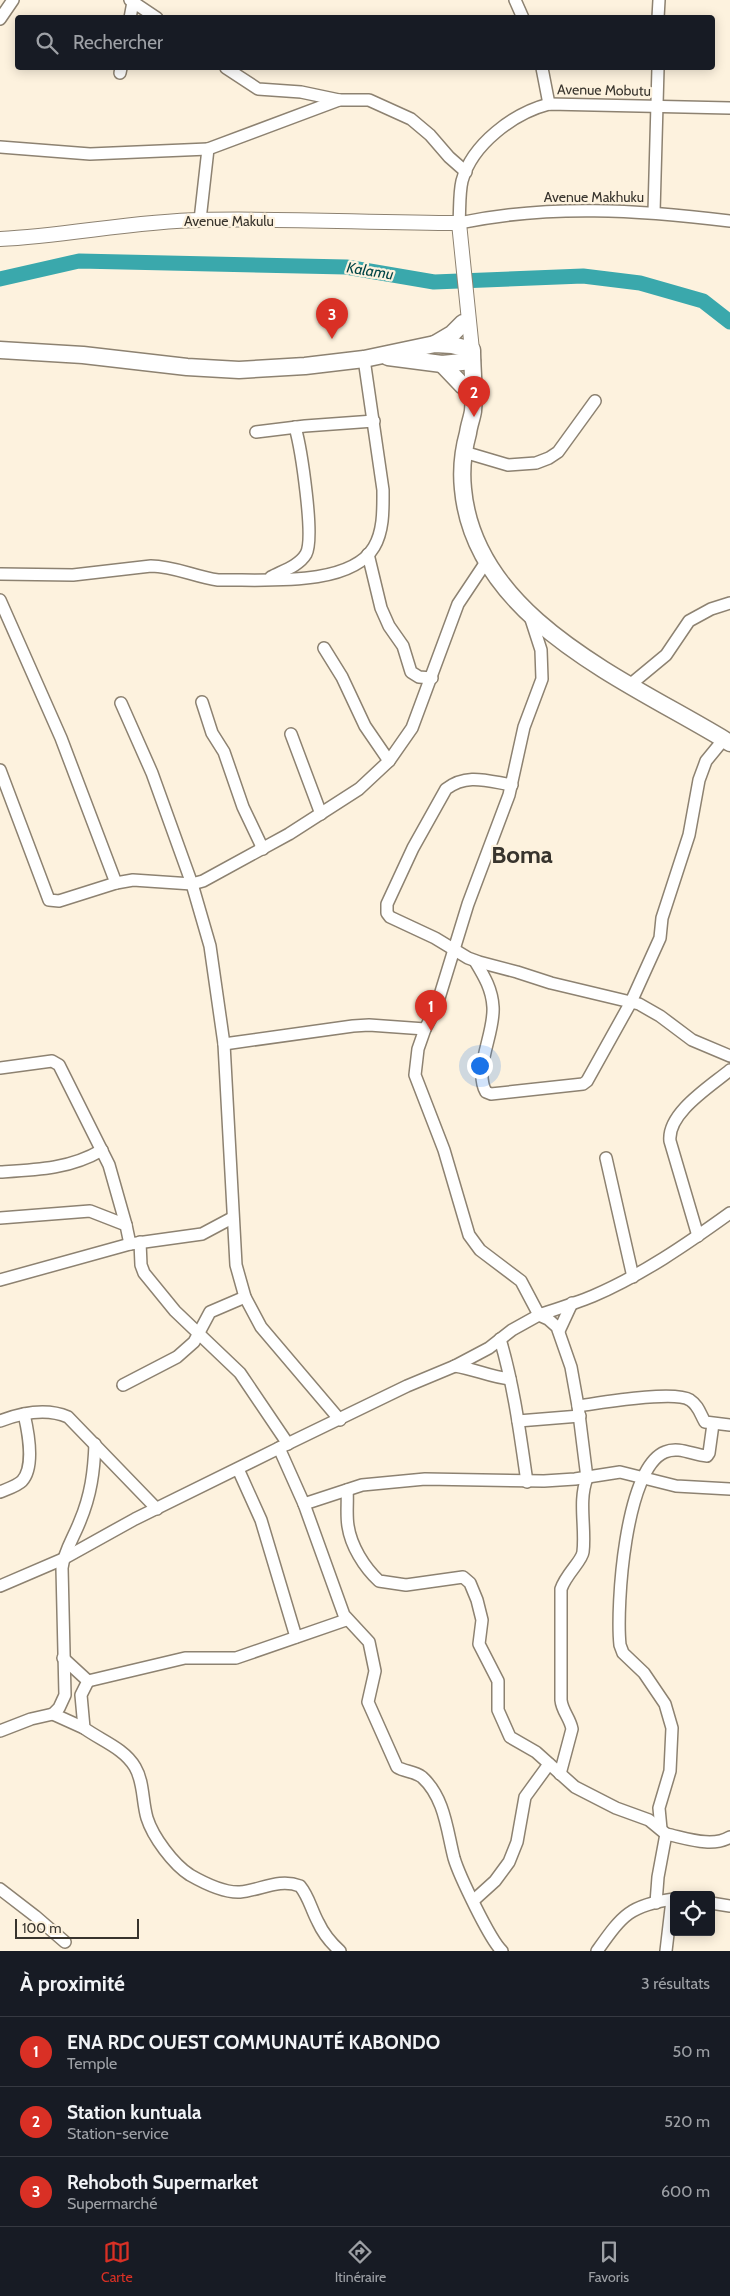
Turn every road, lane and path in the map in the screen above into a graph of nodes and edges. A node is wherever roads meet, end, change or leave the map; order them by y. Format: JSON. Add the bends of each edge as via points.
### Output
{"nodes":[{"id":1,"x":13,"y":0,"type":"edge"},
{"id":2,"x":515,"y":0,"type":"edge"},
{"id":3,"x":659,"y":0,"type":"edge"},
{"id":4,"x":131,"y":1,"type":"edge"},
{"id":5,"x":130,"y":15,"type":"edge"},
{"id":6,"x":152,"y":15,"type":"edge"},
{"id":7,"x":522,"y":15,"type":"edge"},
{"id":8,"x":658,"y":15,"type":"edge"},
{"id":9,"x":0,"y":19,"type":"edge"},
{"id":10,"x":229,"y":70,"type":"edge"},
{"id":11,"x":542,"y":70,"type":"edge"},
{"id":12,"x":658,"y":70,"type":"edge"},
{"id":13,"x":339,"y":100,"type":"junction"},
{"id":14,"x":549,"y":104,"type":"junction"},
{"id":15,"x":657,"y":106,"type":"junction"},
{"id":16,"x":730,"y":108,"type":"edge"},
{"id":17,"x":0,"y":147,"type":"edge"},
{"id":18,"x":208,"y":149,"type":"junction"},
{"id":19,"x":466,"y":172,"type":"junction"},
{"id":20,"x":654,"y":212,"type":"junction"},
{"id":21,"x":200,"y":220,"type":"junction"},
{"id":22,"x":730,"y":220,"type":"edge"},
{"id":23,"x":460,"y":223,"type":"junction"},
{"id":24,"x":0,"y":239,"type":"edge"},
{"id":25,"x":466,"y":310,"type":"junction"},
{"id":26,"x":434,"y":344,"type":"junction"},
{"id":27,"x":0,"y":350,"type":"edge"},
{"id":28,"x":381,"y":355,"type":"junction"},
{"id":29,"x":466,"y":355,"type":"junction"},
{"id":30,"x":364,"y":359,"type":"junction"},
{"id":31,"x":442,"y":364,"type":"junction"},
{"id":32,"x":463,"y":386,"type":"junction"},
{"id":33,"x":595,"y":401,"type":"dead end"},
{"id":34,"x":374,"y":421,"type":"junction"},
{"id":35,"x":295,"y":427,"type":"junction"},
{"id":36,"x":468,"y":431,"type":"junction"},
{"id":37,"x":256,"y":432,"type":"dead end"},
{"id":38,"x":464,"y":452,"type":"junction"},
{"id":39,"x":368,"y":554,"type":"junction"},
{"id":40,"x":486,"y":562,"type":"junction"},
{"id":41,"x":0,"y":574,"type":"edge"},
{"id":42,"x":268,"y":578,"type":"junction"},
{"id":43,"x":0,"y":600,"type":"edge"},
{"id":44,"x":730,"y":603,"type":"edge"},
{"id":45,"x":530,"y":616,"type":"junction"},
{"id":46,"x":556,"y":636,"type":"junction"},
{"id":47,"x":324,"y":648,"type":"dead end"},
{"id":48,"x":541,"y":650,"type":"junction"},
{"id":49,"x":432,"y":678,"type":"junction"},
{"id":50,"x":631,"y":684,"type":"junction"},
{"id":51,"x":202,"y":702,"type":"dead end"},
{"id":52,"x":121,"y":703,"type":"dead end"},
{"id":53,"x":291,"y":734,"type":"dead end"},
{"id":54,"x":727,"y":741,"type":"edge"},
{"id":55,"x":389,"y":761,"type":"junction"},
{"id":56,"x":1,"y":778,"type":"edge"},
{"id":57,"x":512,"y":785,"type":"junction"},
{"id":58,"x":321,"y":814,"type":"junction"},
{"id":59,"x":263,"y":849,"type":"junction"},
{"id":60,"x":116,"y":883,"type":"junction"},
{"id":61,"x":192,"y":884,"type":"junction"},
{"id":62,"x":454,"y":949,"type":"junction"},
{"id":63,"x":475,"y":961,"type":"junction"},
{"id":64,"x":631,"y":1002,"type":"junction"},
{"id":65,"x":425,"y":1029,"type":"junction"},
{"id":66,"x":224,"y":1044,"type":"junction"},
{"id":67,"x":730,"y":1056,"type":"edge"},
{"id":68,"x":0,"y":1068,"type":"edge"},
{"id":69,"x":730,"y":1070,"type":"edge"},
{"id":70,"x":102,"y":1150,"type":"junction"},
{"id":71,"x":606,"y":1158,"type":"dead end"},
{"id":72,"x":0,"y":1172,"type":"edge"},
{"id":73,"x":730,"y":1213,"type":"edge"},
{"id":74,"x":0,"y":1218,"type":"edge"},
{"id":75,"x":232,"y":1218,"type":"junction"},
{"id":76,"x":126,"y":1225,"type":"junction"},
{"id":77,"x":698,"y":1236,"type":"junction"},
{"id":78,"x":135,"y":1243,"type":"junction"},
{"id":79,"x":633,"y":1277,"type":"junction"},
{"id":80,"x":0,"y":1280,"type":"edge"},
{"id":81,"x":245,"y":1297,"type":"junction"},
{"id":82,"x":572,"y":1303,"type":"junction"},
{"id":83,"x":539,"y":1316,"type":"junction"},
{"id":84,"x":559,"y":1331,"type":"junction"},
{"id":85,"x":199,"y":1334,"type":"junction"},
{"id":86,"x":500,"y":1339,"type":"junction"},
{"id":87,"x":455,"y":1366,"type":"junction"},
{"id":88,"x":510,"y":1379,"type":"junction"},
{"id":89,"x":123,"y":1385,"type":"dead end"},
{"id":90,"x":579,"y":1411,"type":"junction"},
{"id":91,"x":24,"y":1414,"type":"junction"},
{"id":92,"x":340,"y":1420,"type":"junction"},
{"id":93,"x":0,"y":1421,"type":"edge"},
{"id":94,"x":518,"y":1421,"type":"junction"},
{"id":95,"x":713,"y":1424,"type":"junction"},
{"id":96,"x":730,"y":1425,"type":"edge"},
{"id":97,"x":95,"y":1444,"type":"junction"},
{"id":98,"x":283,"y":1446,"type":"junction"},
{"id":99,"x":238,"y":1469,"type":"junction"},
{"id":100,"x":587,"y":1478,"type":"junction"},
{"id":101,"x":642,"y":1478,"type":"junction"},
{"id":102,"x":527,"y":1482,"type":"junction"},
{"id":103,"x":730,"y":1489,"type":"edge"},
{"id":104,"x":347,"y":1490,"type":"junction"},
{"id":105,"x":0,"y":1492,"type":"edge"},
{"id":106,"x":304,"y":1504,"type":"junction"},
{"id":107,"x":157,"y":1509,"type":"junction"},
{"id":108,"x":63,"y":1559,"type":"junction"},
{"id":109,"x":0,"y":1586,"type":"edge"},
{"id":110,"x":346,"y":1620,"type":"junction"},
{"id":111,"x":296,"y":1637,"type":"junction"},
{"id":112,"x":63,"y":1658,"type":"junction"},
{"id":113,"x":88,"y":1682,"type":"junction"},
{"id":114,"x":53,"y":1714,"type":"junction"},
{"id":115,"x":84,"y":1728,"type":"junction"},
{"id":116,"x":0,"y":1731,"type":"edge"},
{"id":117,"x":549,"y":1764,"type":"junction"},
{"id":118,"x":560,"y":1774,"type":"junction"},
{"id":119,"x":664,"y":1832,"type":"junction"},
{"id":120,"x":730,"y":1837,"type":"edge"},
{"id":121,"x":0,"y":1889,"type":"edge"},
{"id":122,"x":474,"y":1900,"type":"junction"},
{"id":123,"x":670,"y":1900,"type":"edge"},
{"id":124,"x":656,"y":1902,"type":"junction"},
{"id":125,"x":715,"y":1904,"type":"edge"},
{"id":126,"x":730,"y":1906,"type":"edge"},
{"id":127,"x":670,"y":1922,"type":"edge"},
{"id":128,"x":65,"y":1942,"type":"dead end"},
{"id":129,"x":499,"y":1950,"type":"edge"},
{"id":130,"x":340,"y":1951,"type":"edge"},
{"id":131,"x":597,"y":1951,"type":"edge"},
{"id":132,"x":666,"y":1951,"type":"edge"}],
"edges":[{"from":1,"to":9,"type":"street"},
{"from":2,"to":7,"type":"street"},
{"from":3,"to":8,"type":"street"},
{"from":4,"to":5,"type":"street"},
{"from":4,"to":6,"type":"street"},
{"from":10,"to":13,"type":"street","via":[[258,89],[301,92]]},
{"from":11,"to":14,"type":"street"},
{"from":12,"to":15,"type":"street"},
{"from":13,"to":18,"type":"street"},
{"from":13,"to":19,"type":"street","via":[[369,100],[407,117],[430,134],[448,157]]},
{"from":14,"to":15,"type":"street","name":"Avenue Mobutu"},
{"from":14,"to":19,"type":"street","name":"Avenue Mobutu","via":[[515,119],[483,146]]},
{"from":15,"to":16,"type":"street","name":"Avenue Mobutu"},
{"from":15,"to":20,"type":"street"},
{"from":17,"to":18,"type":"street","via":[[90,154]]},
{"from":18,"to":21,"type":"street"},
{"from":19,"to":23,"type":"street","name":"Avenue Mobutu","via":[[460,193]]},
{"from":20,"to":22,"type":"street","name":"Avenue Makhuku"},
{"from":20,"to":23,"type":"street","name":"Avenue Makhuku","via":[[605,209],[522,212]]},
{"from":21,"to":23,"type":"main road","name":"Avenue Makulu"},
{"from":21,"to":24,"type":"main road","name":"Avenue Makulu","via":[[129,224],[32,238]]},
{"from":23,"to":25,"type":"main road"},
{"from":25,"to":26,"type":"highway","via":[[452,334]]},
{"from":25,"to":29,"type":"main road"},
{"from":26,"to":28,"type":"highway"},
{"from":26,"to":29,"type":"highway"},
{"from":27,"to":30,"type":"highway","via":[[239,370]]},
{"from":28,"to":30,"type":"highway"},
{"from":28,"to":31,"type":"highway"},
{"from":29,"to":31,"type":"highway"},
{"from":29,"to":32,"type":"highway"},
{"from":29,"to":36,"type":"highway","via":[[473,412]]},
{"from":30,"to":34,"type":"street"},
{"from":31,"to":32,"type":"highway"},
{"from":32,"to":36,"type":"highway"},
{"from":33,"to":38,"type":"street","via":[[558,452],[536,463],[508,465]]},
{"from":34,"to":35,"type":"street"},
{"from":34,"to":39,"type":"street","via":[[383,508],[378,540]]},
{"from":35,"to":37,"type":"street"},
{"from":35,"to":42,"type":"street","via":[[304,476],[308,548],[298,563]]},
{"from":36,"to":38,"type":"highway"},
{"from":38,"to":40,"type":"highway","via":[[463,490],[473,533]]},
{"from":39,"to":42,"type":"street","via":[[346,570],[332,575]]},
{"from":39,"to":49,"type":"street","via":[[381,608],[388,626],[403,646],[411,672],[419,678]]},
{"from":40,"to":45,"type":"highway","via":[[510,596]]},
{"from":40,"to":49,"type":"street","via":[[458,604]]},
{"from":41,"to":42,"type":"street","via":[[73,575],[163,566],[205,578]]},
{"from":43,"to":60,"type":"street","via":[[61,738]]},
{"from":44,"to":50,"type":"street","via":[[689,621],[666,656]]},
{"from":45,"to":46,"type":"highway"},
{"from":45,"to":48,"type":"street"},
{"from":46,"to":48,"type":"street"},
{"from":46,"to":50,"type":"highway"},
{"from":47,"to":55,"type":"street"},
{"from":48,"to":57,"type":"street","via":[[542,678],[524,727]]},
{"from":49,"to":55,"type":"street","via":[[412,728]]},
{"from":50,"to":54,"type":"highway"},
{"from":51,"to":59,"type":"street","via":[[212,733],[224,752],[243,807]]},
{"from":52,"to":61,"type":"street","via":[[152,773]]},
{"from":53,"to":58,"type":"street"},
{"from":54,"to":64,"type":"street","via":[[706,761],[689,835],[662,918],[660,938]]},
{"from":55,"to":58,"type":"street","via":[[347,798]]},
{"from":56,"to":60,"type":"street","via":[[49,900],[59,901]]},
{"from":57,"to":62,"type":"street"},
{"from":57,"to":62,"type":"street","via":[[468,778],[454,782],[446,789],[387,904],[390,917]]},
{"from":58,"to":59,"type":"street"},
{"from":59,"to":61,"type":"street","via":[[212,877]]},
{"from":60,"to":61,"type":"street","via":[[133,880]]},
{"from":61,"to":66,"type":"street","via":[[210,946]]},
{"from":62,"to":63,"type":"street"},
{"from":62,"to":65,"type":"street","via":[[436,1008]]},
{"from":63,"to":64,"type":"street"},
{"from":63,"to":64,"type":"street","via":[[487,981],[494,1006],[482,1073],[484,1088],[491,1094],[587,1081]]},
{"from":64,"to":67,"type":"street","via":[[649,1009],[692,1040]]},
{"from":65,"to":66,"type":"street","via":[[369,1025]]},
{"from":65,"to":83,"type":"street","via":[[418,1049],[415,1075],[444,1150],[469,1235],[480,1250],[520,1280]]},
{"from":66,"to":75,"type":"street"},
{"from":68,"to":70,"type":"street","via":[[56,1062]]},
{"from":69,"to":77,"type":"street","via":[[694,1100],[670,1128],[670,1141]]},
{"from":70,"to":72,"type":"street","via":[[74,1164],[43,1170]]},
{"from":70,"to":76,"type":"street"},
{"from":71,"to":79,"type":"street"},
{"from":73,"to":77,"type":"street"},
{"from":74,"to":76,"type":"street","via":[[90,1211]]},
{"from":75,"to":78,"type":"street","via":[[191,1237]]},
{"from":75,"to":81,"type":"street","via":[[236,1265]]},
{"from":76,"to":78,"type":"street"},
{"from":77,"to":79,"type":"street"},
{"from":78,"to":80,"type":"street"},
{"from":78,"to":85,"type":"street","via":[[144,1273]]},
{"from":79,"to":82,"type":"street"},
{"from":81,"to":85,"type":"street","via":[[210,1312]]},
{"from":81,"to":92,"type":"street","via":[[261,1327]]},
{"from":82,"to":83,"type":"street"},
{"from":82,"to":84,"type":"street"},
{"from":83,"to":84,"type":"street","via":[[552,1322]]},
{"from":83,"to":86,"type":"street"},
{"from":84,"to":90,"type":"street"},
{"from":85,"to":89,"type":"street","via":[[177,1357]]},
{"from":85,"to":98,"type":"street","via":[[240,1374]]},
{"from":86,"to":87,"type":"street"},
{"from":86,"to":88,"type":"street"},
{"from":87,"to":88,"type":"street","via":[[489,1377]]},
{"from":87,"to":92,"type":"street"},
{"from":88,"to":94,"type":"street"},
{"from":90,"to":94,"type":"street"},
{"from":90,"to":95,"type":"street","via":[[648,1398],[683,1397],[696,1405],[705,1422]]},
{"from":90,"to":100,"type":"street"},
{"from":91,"to":93,"type":"street"},
{"from":91,"to":97,"type":"street","via":[[40,1412],[65,1416]]},
{"from":91,"to":105,"type":"street","via":[[29,1435],[25,1474],[20,1483]]},
{"from":92,"to":98,"type":"street"},
{"from":94,"to":102,"type":"street"},
{"from":95,"to":96,"type":"street"},
{"from":95,"to":101,"type":"street","via":[[707,1456],[683,1450],[665,1452],[653,1461]]},
{"from":97,"to":107,"type":"street"},
{"from":97,"to":108,"type":"street","via":[[92,1482],[82,1516]]},
{"from":98,"to":99,"type":"street"},
{"from":98,"to":106,"type":"street"},
{"from":99,"to":107,"type":"street"},
{"from":99,"to":111,"type":"street","via":[[261,1520]]},
{"from":100,"to":101,"type":"street","via":[[620,1472]]},
{"from":100,"to":102,"type":"street"},
{"from":100,"to":118,"type":"street","via":[[583,1488],[583,1554],[565,1576],[561,1589],[561,1706],[572,1729]]},
{"from":101,"to":103,"type":"street","via":[[676,1486]]},
{"from":101,"to":119,"type":"street","via":[[625,1544],[619,1639],[623,1653],[644,1673],[665,1704],[672,1728],[670,1771],[659,1808]]},
{"from":102,"to":104,"type":"street","via":[[425,1479],[379,1482]]},
{"from":104,"to":106,"type":"street"},
{"from":104,"to":117,"type":"street","via":[[351,1540],[379,1581],[406,1585],[462,1577],[470,1583],[481,1617],[479,1644],[498,1681],[499,1715],[513,1740],[532,1749]]},
{"from":106,"to":110,"type":"street"},
{"from":107,"to":108,"type":"street"},
{"from":108,"to":109,"type":"street"},
{"from":108,"to":112,"type":"street"},
{"from":110,"to":111,"type":"street"},
{"from":110,"to":122,"type":"street","via":[[369,1642],[375,1672],[368,1702],[383,1738],[397,1767],[415,1772],[435,1794],[458,1870]]},
{"from":111,"to":113,"type":"street","via":[[236,1658],[185,1658]]},
{"from":112,"to":113,"type":"street"},
{"from":112,"to":114,"type":"street","via":[[65,1695]]},
{"from":113,"to":115,"type":"street","via":[[80,1695]]},
{"from":114,"to":115,"type":"street"},
{"from":114,"to":116,"type":"street"},
{"from":115,"to":130,"type":"street","via":[[123,1753],[135,1766],[152,1829],[180,1867],[231,1892],[284,1882],[300,1886],[325,1934]]},
{"from":117,"to":118,"type":"street"},
{"from":117,"to":122,"type":"street","via":[[525,1797],[517,1842],[509,1862],[495,1881]]},
{"from":118,"to":119,"type":"street","via":[[586,1794],[649,1820]]},
{"from":119,"to":120,"type":"street","via":[[714,1843]]},
{"from":119,"to":124,"type":"street"},
{"from":121,"to":128,"type":"street"},
{"from":122,"to":129,"type":"street"},
{"from":123,"to":124,"type":"street"},
{"from":124,"to":131,"type":"street","via":[[621,1918]]},
{"from":125,"to":126,"type":"street"},
{"from":127,"to":132,"type":"street"}]}
